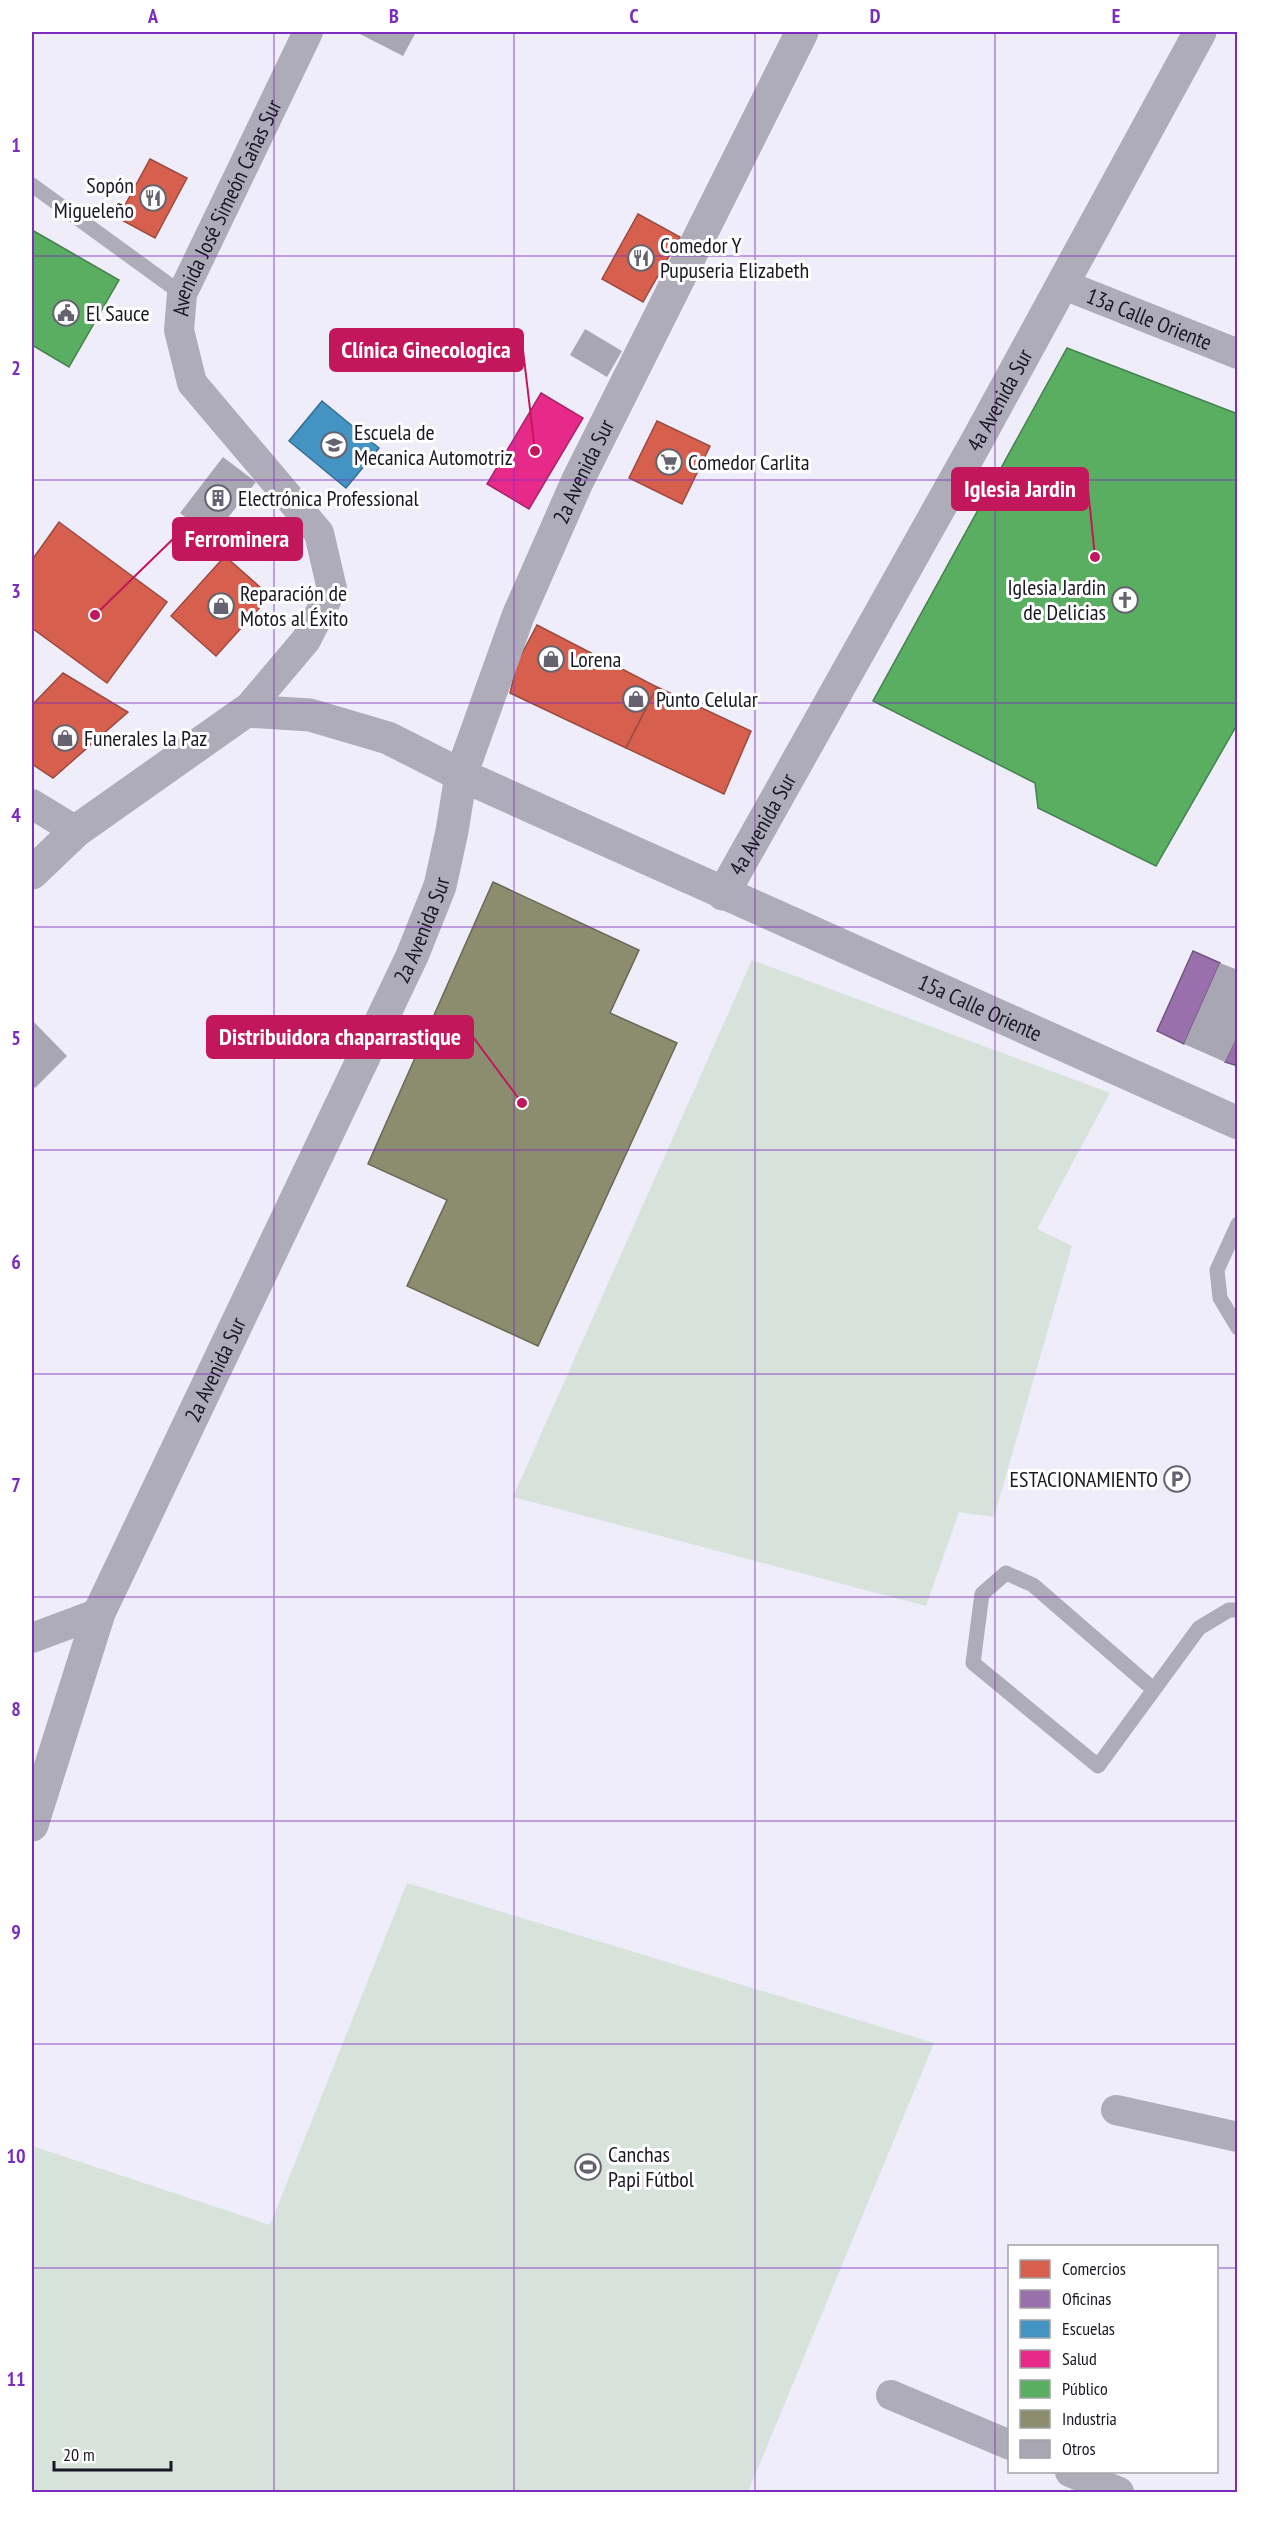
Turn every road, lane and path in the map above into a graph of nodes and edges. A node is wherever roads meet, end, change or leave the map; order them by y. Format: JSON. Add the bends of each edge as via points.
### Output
{"nodes":[{"id":1,"x":308,"y":32,"type":"edge"},
{"id":2,"x":802,"y":32,"type":"edge"},
{"id":3,"x":1200,"y":32,"type":"edge"},
{"id":4,"x":32,"y":185,"type":"edge"},
{"id":5,"x":1062,"y":284,"type":"junction"},
{"id":6,"x":182,"y":294,"type":"junction"},
{"id":7,"x":1238,"y":354,"type":"edge"},
{"id":8,"x":246,"y":711,"type":"junction"},
{"id":9,"x":461,"y":775,"type":"junction"},
{"id":10,"x":32,"y":804,"type":"edge"},
{"id":11,"x":76,"y":831,"type":"junction"},
{"id":12,"x":32,"y":873,"type":"edge"},
{"id":13,"x":723,"y":894,"type":"junction"},
{"id":14,"x":1238,"y":1124,"type":"edge"},
{"id":15,"x":1238,"y":1224,"type":"edge"},
{"id":16,"x":1238,"y":1328,"type":"edge"},
{"id":17,"x":1238,"y":1610,"type":"edge"},
{"id":18,"x":99,"y":1613,"type":"junction"},
{"id":19,"x":32,"y":1638,"type":"edge"},
{"id":20,"x":1153,"y":1689,"type":"junction"},
{"id":21,"x":32,"y":1825,"type":"edge"},
{"id":22,"x":1116,"y":2110,"type":"dead end"},
{"id":23,"x":1238,"y":2137,"type":"edge"},
{"id":24,"x":891,"y":2394,"type":"dead end"},
{"id":25,"x":1008,"y":2444,"type":"edge"},
{"id":26,"x":1072,"y":2473,"type":"edge"},
{"id":27,"x":1119,"y":2493,"type":"edge"}],
"edges":[{"from":1,"to":6,"type":"street","name":"Avenida José Simeón Cañas Sur"},
{"from":2,"to":9,"type":"main road","name":"2a Avenida Sur","via":[[578,482],[518,616]]},
{"from":3,"to":5,"type":"main road","name":"4a Avenida Sur"},
{"from":4,"to":6,"type":"lane"},
{"from":5,"to":7,"type":"street","name":"13a Calle Oriente"},
{"from":5,"to":13,"type":"main road","name":"4a Avenida Sur"},
{"from":6,"to":8,"type":"street","name":"Avenida José Simeón Cañas Sur","via":[[179,330],[192,383],[319,533],[332,589],[306,640]]},
{"from":8,"to":9,"type":"main road","via":[[310,715],[344,724],[388,738]]},
{"from":8,"to":11,"type":"main road","name":"Avenida José Simeón Cañas Sur"},
{"from":9,"to":13,"type":"main road","name":"15a Calle Oriente"},
{"from":9,"to":18,"type":"main road","name":"2a Avenida Sur","via":[[440,886],[412,956]]},
{"from":10,"to":11,"type":"street"},
{"from":11,"to":12,"type":"main road","name":"Avenida José Simeón Cañas Sur"},
{"from":13,"to":14,"type":"main road","name":"15a Calle Oriente"},
{"from":15,"to":16,"type":"lane","via":[[1217,1270],[1220,1298]]},
{"from":17,"to":20,"type":"lane","via":[[1199,1628]]},
{"from":18,"to":19,"type":"street"},
{"from":18,"to":21,"type":"main road","name":"2a Avenida Sur"},
{"from":20,"to":20,"type":"lane","via":[[1033,1585],[1006,1573],[982,1594],[974,1663],[1098,1766]]},
{"from":22,"to":23,"type":"street"},
{"from":24,"to":25,"type":"street"},
{"from":26,"to":27,"type":"street"}]}
